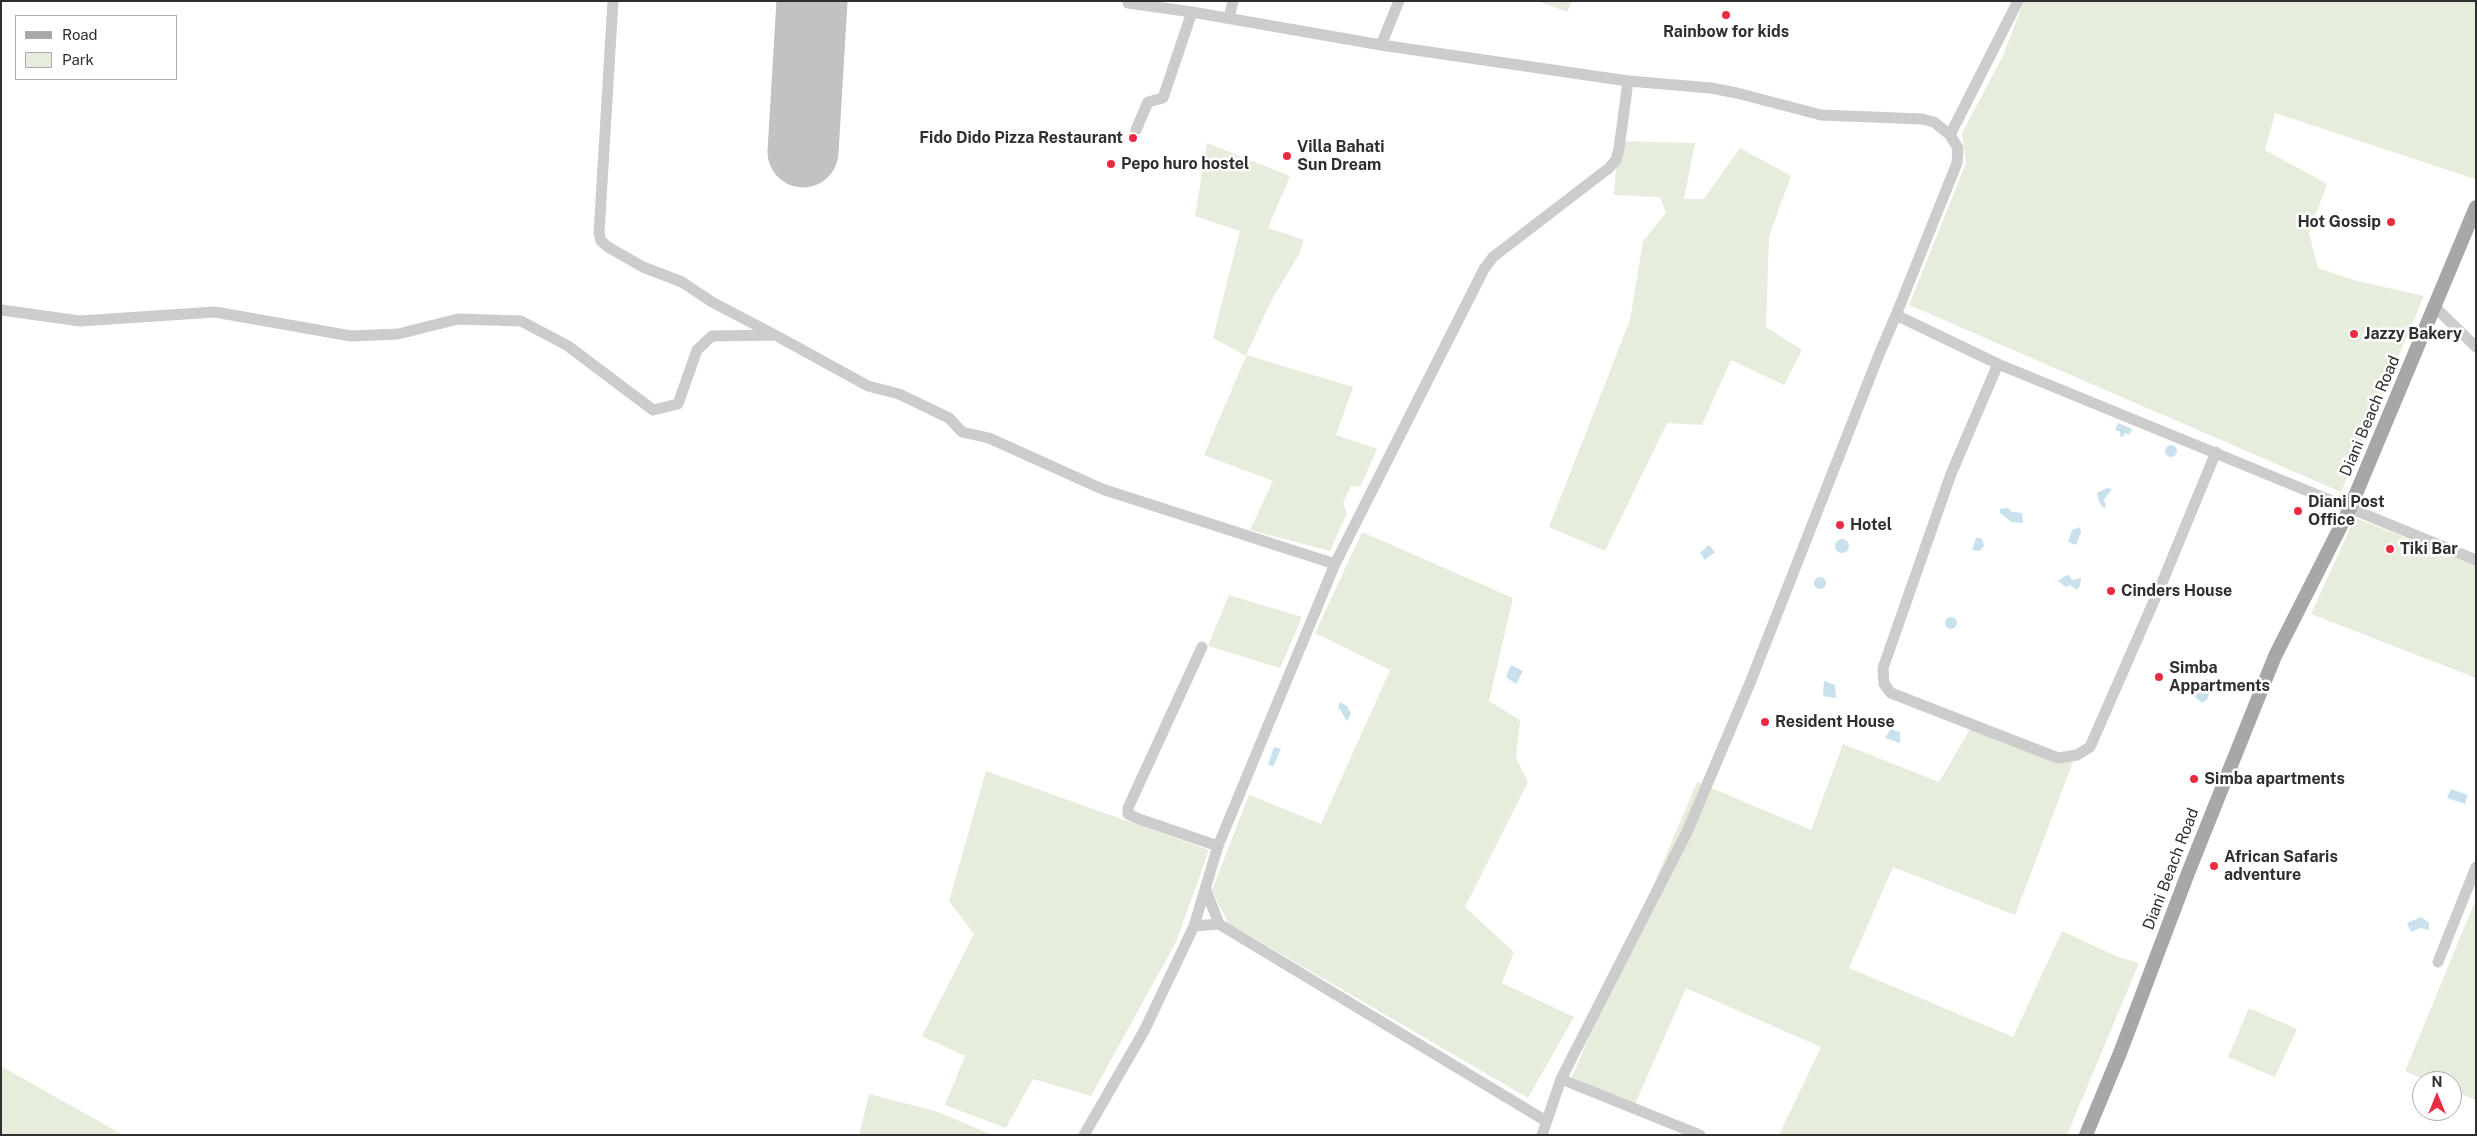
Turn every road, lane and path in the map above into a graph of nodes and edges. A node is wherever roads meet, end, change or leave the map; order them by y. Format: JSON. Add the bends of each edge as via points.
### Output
{"nodes":[{"id":1,"x":613,"y":1,"type":"edge"},
{"id":2,"x":1129,"y":1,"type":"edge"},
{"id":3,"x":1233,"y":1,"type":"edge"},
{"id":4,"x":2018,"y":1,"type":"edge"},
{"id":5,"x":1397,"y":4,"type":"edge"},
{"id":6,"x":1192,"y":12,"type":"junction"},
{"id":7,"x":1229,"y":18,"type":"junction"},
{"id":8,"x":1381,"y":45,"type":"junction"},
{"id":9,"x":1628,"y":81,"type":"junction"},
{"id":10,"x":1136,"y":130,"type":"dead end"},
{"id":11,"x":1950,"y":135,"type":"junction"},
{"id":12,"x":2476,"y":207,"type":"edge"},
{"id":13,"x":2434,"y":306,"type":"junction"},
{"id":14,"x":1,"y":310,"type":"edge"},
{"id":15,"x":1896,"y":316,"type":"junction"},
{"id":16,"x":775,"y":335,"type":"junction"},
{"id":17,"x":2476,"y":347,"type":"edge"},
{"id":18,"x":1998,"y":364,"type":"junction"},
{"id":19,"x":2216,"y":452,"type":"junction"},
{"id":20,"x":2350,"y":508,"type":"junction"},
{"id":21,"x":2476,"y":560,"type":"edge"},
{"id":22,"x":1335,"y":564,"type":"junction"},
{"id":23,"x":1202,"y":648,"type":"dead end"},
{"id":24,"x":1218,"y":846,"type":"junction"},
{"id":25,"x":2476,"y":867,"type":"edge"},
{"id":26,"x":1206,"y":890,"type":"junction"},
{"id":27,"x":1220,"y":924,"type":"junction"},
{"id":28,"x":1194,"y":926,"type":"junction"},
{"id":29,"x":2438,"y":962,"type":"dead end"},
{"id":30,"x":1561,"y":1079,"type":"junction"},
{"id":31,"x":1546,"y":1121,"type":"junction"},
{"id":32,"x":1084,"y":1135,"type":"edge"},
{"id":33,"x":1542,"y":1135,"type":"edge"},
{"id":34,"x":1700,"y":1135,"type":"edge"},
{"id":35,"x":2086,"y":1135,"type":"edge"}],
"edges":[{"from":1,"to":16,"type":"street","via":[[601,241],[643,267],[682,282],[712,302]]},
{"from":2,"to":6,"type":"street"},
{"from":3,"to":7,"type":"street"},
{"from":4,"to":11,"type":"street"},
{"from":5,"to":8,"type":"street"},
{"from":6,"to":7,"type":"street"},
{"from":6,"to":10,"type":"street","via":[[1163,98],[1148,102]]},
{"from":7,"to":8,"type":"street"},
{"from":8,"to":9,"type":"street"},
{"from":9,"to":11,"type":"street","via":[[1737,93],[1821,115],[1922,119],[1934,122]]},
{"from":9,"to":22,"type":"street","via":[[1616,160],[1493,258],[1484,269]]},
{"from":11,"to":15,"type":"street","via":[[1958,148],[1957,163]]},
{"from":12,"to":13,"type":"main road","name":"Diani Beach Road"},
{"from":13,"to":17,"type":"street"},
{"from":13,"to":20,"type":"main road","name":"Diani Beach Road"},
{"from":14,"to":16,"type":"street","via":[[80,321],[216,312],[351,336],[398,334],[458,319],[522,321],[568,346],[653,410],[678,404],[697,350],[712,336]]},
{"from":15,"to":18,"type":"street"},
{"from":15,"to":30,"type":"street","via":[[1687,832]]},
{"from":16,"to":22,"type":"street","via":[[868,386],[899,394],[949,418],[962,432],[989,438],[1102,489]]},
{"from":18,"to":19,"type":"street"},
{"from":18,"to":19,"type":"street","via":[[1952,474],[1883,668],[1884,684],[1891,693],[2058,758],[2077,755],[2090,747]]},
{"from":19,"to":20,"type":"street"},
{"from":20,"to":21,"type":"street"},
{"from":20,"to":35,"type":"main road","name":"Diani Beach Road","via":[[2275,656]]},
{"from":22,"to":24,"type":"street"},
{"from":23,"to":24,"type":"street","via":[[1128,814]]},
{"from":24,"to":26,"type":"street"},
{"from":25,"to":29,"type":"street"},
{"from":26,"to":27,"type":"street"},
{"from":26,"to":28,"type":"street"},
{"from":27,"to":28,"type":"street"},
{"from":27,"to":31,"type":"street"},
{"from":28,"to":32,"type":"street","via":[[1144,1031]]},
{"from":30,"to":31,"type":"street"},
{"from":30,"to":34,"type":"street"},
{"from":31,"to":33,"type":"street"}]}
